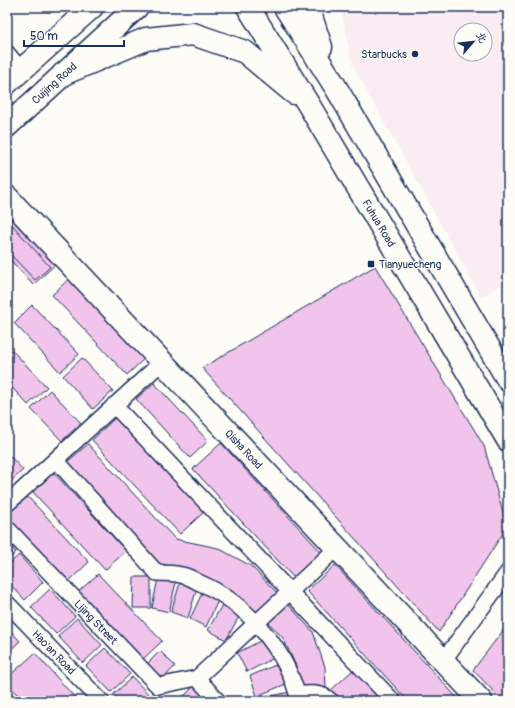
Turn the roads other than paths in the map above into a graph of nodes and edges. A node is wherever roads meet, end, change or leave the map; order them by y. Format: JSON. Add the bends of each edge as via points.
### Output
{"nodes":[{"id":1,"x":75,"y":7,"type":"edge"},
{"id":2,"x":92,"y":7,"type":"edge"},
{"id":3,"x":137,"y":7,"type":"edge"},
{"id":4,"x":248,"y":7,"type":"edge"},
{"id":5,"x":285,"y":7,"type":"edge"},
{"id":6,"x":308,"y":7,"type":"edge"},
{"id":7,"x":43,"y":50,"type":"junction"},
{"id":8,"x":7,"y":53,"type":"edge"},
{"id":9,"x":63,"y":74,"type":"junction"},
{"id":10,"x":14,"y":77,"type":"edge"},
{"id":11,"x":335,"y":86,"type":"junction"},
{"id":12,"x":310,"y":107,"type":"junction"},
{"id":13,"x":7,"y":126,"type":"edge"},
{"id":14,"x":7,"y":197,"type":"edge"},
{"id":15,"x":162,"y":362,"type":"junction"},
{"id":16,"x":508,"y":380,"type":"edge"},
{"id":17,"x":114,"y":405,"type":"junction"},
{"id":18,"x":508,"y":440,"type":"edge"},
{"id":19,"x":56,"y":460,"type":"junction"},
{"id":20,"x":7,"y":504,"type":"edge"},
{"id":21,"x":7,"y":528,"type":"edge"},
{"id":22,"x":337,"y":548,"type":"junction"},
{"id":23,"x":508,"y":572,"type":"edge"},
{"id":24,"x":290,"y":592,"type":"junction"},
{"id":25,"x":7,"y":603,"type":"edge"},
{"id":26,"x":256,"y":623,"type":"junction"},
{"id":27,"x":443,"y":661,"type":"junction"},
{"id":28,"x":197,"y":678,"type":"junction"},
{"id":29,"x":298,"y":698,"type":"edge"},
{"id":30,"x":101,"y":701,"type":"edge"},
{"id":31,"x":218,"y":701,"type":"edge"},
{"id":32,"x":331,"y":701,"type":"edge"},
{"id":33,"x":393,"y":701,"type":"edge"},
{"id":34,"x":481,"y":701,"type":"edge"}],
"edges":[{"from":1,"to":7,"type":"main road"},
{"from":2,"to":7,"type":"main road"},
{"from":3,"to":9,"type":"main road","name":"Cuijing Road"},
{"from":4,"to":12,"type":"main road","name":"Fuhua Road"},
{"from":5,"to":11,"type":"main road"},
{"from":6,"to":11,"type":"main road"},
{"from":7,"to":10,"type":"main road"},
{"from":8,"to":10,"type":"street"},
{"from":9,"to":12,"type":"main road","via":[[146,39],[194,34],[245,52]]},
{"from":9,"to":13,"type":"main road","name":"Cuijing Road"},
{"from":11,"to":16,"type":"main road"},
{"from":12,"to":18,"type":"main road","name":"Fuhua Road"},
{"from":14,"to":15,"type":"main road","name":"Qisha Road"},
{"from":15,"to":17,"type":"street"},
{"from":15,"to":22,"type":"main road","name":"Qisha Road"},
{"from":17,"to":19,"type":"street"},
{"from":17,"to":24,"type":"street"},
{"from":19,"to":20,"type":"street"},
{"from":19,"to":26,"type":"street","via":[[157,573],[182,574],[211,587]]},
{"from":21,"to":28,"type":"street","name":"Lijing Street","via":[[158,686]]},
{"from":22,"to":24,"type":"street"},
{"from":22,"to":27,"type":"main road","name":"Qisha Road"},
{"from":23,"to":27,"type":"street"},
{"from":24,"to":26,"type":"street"},
{"from":24,"to":33,"type":"street"},
{"from":25,"to":30,"type":"street","name":"Hao'an Road"},
{"from":26,"to":28,"type":"street"},
{"from":26,"to":29,"type":"street","via":[[286,666]]},
{"from":27,"to":34,"type":"main road","name":"Qisha Road"},
{"from":28,"to":31,"type":"street"},
{"from":29,"to":32,"type":"street","via":[[313,693]]}]}
